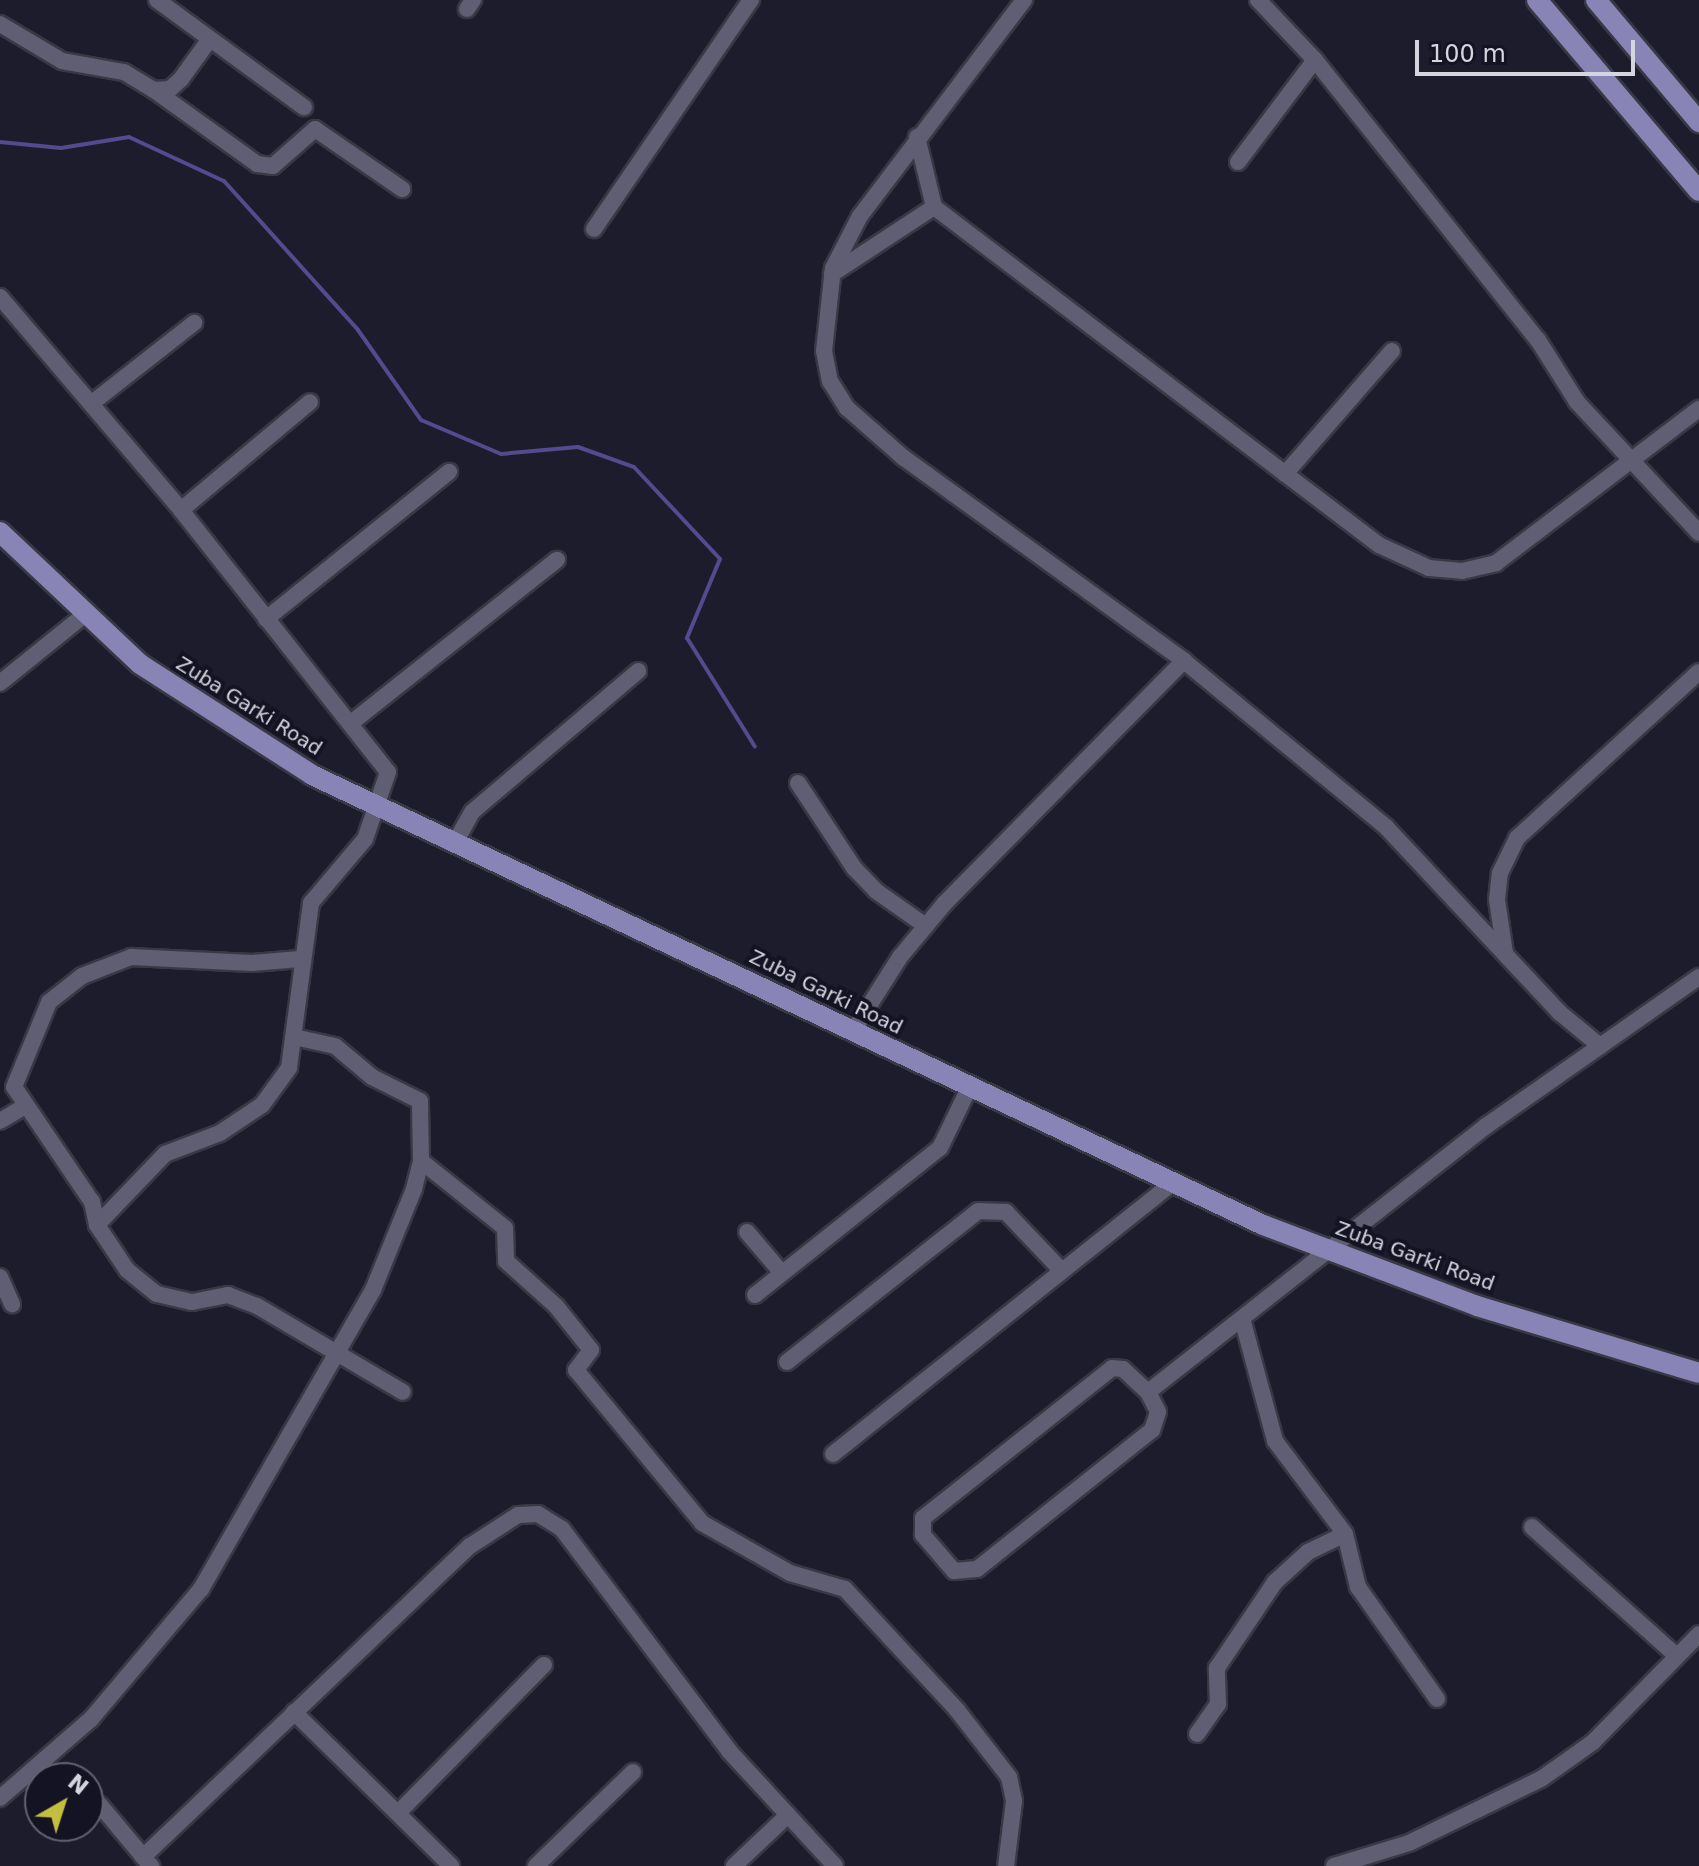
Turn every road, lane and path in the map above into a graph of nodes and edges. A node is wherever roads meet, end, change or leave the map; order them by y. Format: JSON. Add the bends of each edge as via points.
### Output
{"nodes":[{"id":1,"x":157,"y":0,"type":"edge"},
{"id":2,"x":751,"y":0,"type":"edge"},
{"id":3,"x":1024,"y":0,"type":"edge"},
{"id":4,"x":1258,"y":0,"type":"edge"},
{"id":5,"x":1537,"y":0,"type":"edge"},
{"id":6,"x":1596,"y":0,"type":"edge"},
{"id":7,"x":736,"y":7,"type":"edge"},
{"id":8,"x":0,"y":24,"type":"edge"},
{"id":9,"x":210,"y":39,"type":"junction"},
{"id":10,"x":1315,"y":60,"type":"junction"},
{"id":11,"x":154,"y":90,"type":"junction"},
{"id":12,"x":304,"y":107,"type":"dead end"},
{"id":13,"x":1699,"y":122,"type":"edge"},
{"id":14,"x":917,"y":137,"type":"junction"},
{"id":15,"x":1238,"y":162,"type":"dead end"},
{"id":16,"x":402,"y":189,"type":"dead end"},
{"id":17,"x":1699,"y":191,"type":"edge"},
{"id":18,"x":934,"y":207,"type":"junction"},
{"id":19,"x":594,"y":229,"type":"dead end"},
{"id":20,"x":832,"y":274,"type":"junction"},
{"id":21,"x":0,"y":297,"type":"edge"},
{"id":22,"x":194,"y":323,"type":"dead end"},
{"id":23,"x":1392,"y":351,"type":"dead end"},
{"id":24,"x":310,"y":402,"type":"dead end"},
{"id":25,"x":92,"y":403,"type":"junction"},
{"id":26,"x":1699,"y":409,"type":"edge"},
{"id":27,"x":1634,"y":456,"type":"junction"},
{"id":28,"x":449,"y":472,"type":"dead end"},
{"id":29,"x":1285,"y":474,"type":"junction"},
{"id":30,"x":181,"y":510,"type":"junction"},
{"id":31,"x":0,"y":532,"type":"edge"},
{"id":32,"x":1699,"y":533,"type":"edge"},
{"id":33,"x":557,"y":560,"type":"dead end"},
{"id":34,"x":83,"y":616,"type":"junction"},
{"id":35,"x":266,"y":619,"type":"junction"},
{"id":36,"x":1184,"y":661,"type":"junction"},
{"id":37,"x":638,"y":671,"type":"dead end"},
{"id":38,"x":1699,"y":672,"type":"edge"},
{"id":39,"x":0,"y":683,"type":"edge"},
{"id":40,"x":351,"y":723,"type":"junction"},
{"id":41,"x":798,"y":783,"type":"dead end"},
{"id":42,"x":380,"y":807,"type":"junction"},
{"id":43,"x":456,"y":841,"type":"junction"},
{"id":44,"x":926,"y":926,"type":"junction"},
{"id":45,"x":1505,"y":954,"type":"junction"},
{"id":46,"x":300,"y":959,"type":"junction"},
{"id":47,"x":1699,"y":977,"type":"edge"},
{"id":48,"x":853,"y":1031,"type":"junction"},
{"id":49,"x":294,"y":1037,"type":"junction"},
{"id":50,"x":1600,"y":1046,"type":"junction"},
{"id":51,"x":969,"y":1088,"type":"junction"},
{"id":52,"x":23,"y":1107,"type":"junction"},
{"id":53,"x":0,"y":1121,"type":"edge"},
{"id":54,"x":421,"y":1161,"type":"junction"},
{"id":55,"x":1174,"y":1182,"type":"junction"},
{"id":56,"x":97,"y":1225,"type":"junction"},
{"id":57,"x":747,"y":1232,"type":"dead end"},
{"id":58,"x":1333,"y":1252,"type":"junction"},
{"id":59,"x":1062,"y":1271,"type":"junction"},
{"id":60,"x":781,"y":1272,"type":"junction"},
{"id":61,"x":0,"y":1277,"type":"edge"},
{"id":62,"x":755,"y":1295,"type":"dead end"},
{"id":63,"x":12,"y":1304,"type":"dead end"},
{"id":64,"x":1243,"y":1322,"type":"junction"},
{"id":65,"x":335,"y":1354,"type":"junction"},
{"id":66,"x":787,"y":1362,"type":"dead end"},
{"id":67,"x":1699,"y":1373,"type":"edge"},
{"id":68,"x":403,"y":1392,"type":"dead end"},
{"id":69,"x":1148,"y":1392,"type":"junction"},
{"id":70,"x":833,"y":1454,"type":"dead end"},
{"id":71,"x":1532,"y":1527,"type":"dead end"},
{"id":72,"x":1345,"y":1534,"type":"junction"},
{"id":73,"x":1699,"y":1634,"type":"edge"},
{"id":74,"x":1677,"y":1656,"type":"junction"},
{"id":75,"x":544,"y":1665,"type":"dead end"},
{"id":76,"x":1437,"y":1699,"type":"dead end"},
{"id":77,"x":294,"y":1712,"type":"junction"},
{"id":78,"x":1197,"y":1734,"type":"dead end"},
{"id":79,"x":633,"y":1772,"type":"dead end"},
{"id":80,"x":0,"y":1798,"type":"edge"},
{"id":81,"x":104,"y":1810,"type":"edge"},
{"id":82,"x":398,"y":1813,"type":"junction"},
{"id":83,"x":788,"y":1815,"type":"junction"},
{"id":84,"x":147,"y":1861,"type":"edge"},
{"id":85,"x":451,"y":1866,"type":"edge"},
{"id":86,"x":536,"y":1866,"type":"edge"},
{"id":87,"x":734,"y":1866,"type":"edge"},
{"id":88,"x":835,"y":1866,"type":"edge"},
{"id":89,"x":1006,"y":1866,"type":"edge"},
{"id":90,"x":1334,"y":1866,"type":"edge"}],
"edges":[{"from":1,"to":9,"type":"street"},
{"from":2,"to":7,"type":"street"},
{"from":3,"to":14,"type":"street"},
{"from":4,"to":10,"type":"street"},
{"from":5,"to":17,"type":"main road"},
{"from":6,"to":13,"type":"main road"},
{"from":7,"to":19,"type":"street"},
{"from":8,"to":11,"type":"street","via":[[62,61],[124,72]]},
{"from":9,"to":11,"type":"street","via":[[181,79],[170,89]]},
{"from":9,"to":12,"type":"street"},
{"from":10,"to":15,"type":"street"},
{"from":10,"to":27,"type":"street","via":[[1538,340],[1577,402]]},
{"from":11,"to":16,"type":"street","via":[[257,164],[273,166],[315,129]]},
{"from":14,"to":18,"type":"street"},
{"from":14,"to":20,"type":"street","via":[[860,216]]},
{"from":18,"to":20,"type":"street"},
{"from":18,"to":29,"type":"street"},
{"from":20,"to":36,"type":"street","via":[[824,351],[830,381],[847,408],[954,496]]},
{"from":21,"to":25,"type":"street"},
{"from":22,"to":25,"type":"street"},
{"from":23,"to":29,"type":"street"},
{"from":24,"to":30,"type":"street"},
{"from":25,"to":30,"type":"street"},
{"from":26,"to":27,"type":"street"},
{"from":27,"to":29,"type":"street","via":[[1496,563],[1462,571],[1429,568],[1379,545]]},
{"from":27,"to":32,"type":"street"},
{"from":28,"to":35,"type":"street"},
{"from":30,"to":35,"type":"street"},
{"from":31,"to":34,"type":"main road","name":"Zuba Garki Road"},
{"from":33,"to":40,"type":"street"},
{"from":34,"to":39,"type":"street"},
{"from":34,"to":42,"type":"main road","name":"Zuba Garki Road","via":[[199,706],[312,775]]},
{"from":35,"to":40,"type":"street"},
{"from":36,"to":44,"type":"street"},
{"from":36,"to":45,"type":"street","via":[[1386,827]]},
{"from":37,"to":43,"type":"street","via":[[472,812]]},
{"from":38,"to":45,"type":"street","via":[[1517,838],[1500,873],[1497,900]]},
{"from":40,"to":42,"type":"street","via":[[388,772]]},
{"from":41,"to":44,"type":"street","via":[[854,868]]},
{"from":42,"to":43,"type":"main road","name":"Zuba Garki Road"},
{"from":42,"to":46,"type":"street","via":[[353,859],[311,903]]},
{"from":43,"to":48,"type":"main road","name":"Zuba Garki Road"},
{"from":44,"to":48,"type":"street"},
{"from":45,"to":50,"type":"street"},
{"from":46,"to":49,"type":"street"},
{"from":46,"to":52,"type":"street","via":[[252,963],[131,957],[82,976],[49,1002],[32,1032],[14,1087]]},
{"from":47,"to":50,"type":"street"},
{"from":48,"to":51,"type":"main road","name":"Zuba Garki Road"},
{"from":49,"to":54,"type":"street","via":[[335,1046],[372,1077],[420,1101]]},
{"from":49,"to":56,"type":"street","via":[[289,1068],[262,1105],[220,1133],[165,1154]]},
{"from":50,"to":58,"type":"street","via":[[1486,1126]]},
{"from":51,"to":55,"type":"main road","name":"Zuba Garki Road"},
{"from":51,"to":60,"type":"street","via":[[940,1148]]},
{"from":52,"to":53,"type":"street"},
{"from":52,"to":56,"type":"street","via":[[49,1134],[92,1202]]},
{"from":54,"to":65,"type":"street","via":[[373,1290]]},
{"from":54,"to":89,"type":"street","via":[[505,1228],[506,1261],[556,1306],[591,1350],[576,1370],[702,1523],[790,1573],[845,1589],[957,1710],[1009,1777],[1014,1801]]},
{"from":55,"to":58,"type":"main road","name":"Zuba Garki Road"},
{"from":55,"to":59,"type":"street"},
{"from":56,"to":65,"type":"street","via":[[127,1270],[157,1294],[192,1302],[228,1295]]},
{"from":57,"to":60,"type":"street"},
{"from":58,"to":64,"type":"street"},
{"from":58,"to":67,"type":"main road","name":"Zuba Garki Road","via":[[1477,1306]]},
{"from":59,"to":66,"type":"street","via":[[1006,1212],[978,1211]]},
{"from":59,"to":70,"type":"street"},
{"from":60,"to":62,"type":"street"},
{"from":61,"to":63,"type":"street"},
{"from":64,"to":69,"type":"street"},
{"from":64,"to":72,"type":"street","via":[[1275,1441]]},
{"from":65,"to":68,"type":"street"},
{"from":65,"to":80,"type":"street","via":[[201,1589],[91,1719]]},
{"from":69,"to":69,"type":"street","via":[[1158,1412],[1152,1430],[977,1569],[954,1571],[923,1535],[923,1518],[933,1507],[1099,1373],[1123,1369]]},
{"from":71,"to":74,"type":"street"},
{"from":72,"to":76,"type":"street","via":[[1358,1587]]},
{"from":72,"to":78,"type":"street","via":[[1308,1552],[1275,1582],[1217,1668],[1218,1704]]},
{"from":73,"to":74,"type":"street"},
{"from":74,"to":90,"type":"street","via":[[1593,1742],[1541,1779],[1409,1843]]},
{"from":75,"to":82,"type":"street"},
{"from":77,"to":82,"type":"street"},
{"from":77,"to":83,"type":"street","via":[[470,1546],[508,1520],[538,1514],[562,1529],[729,1751]]},
{"from":77,"to":84,"type":"street"},
{"from":79,"to":86,"type":"street"},
{"from":81,"to":84,"type":"street"},
{"from":82,"to":85,"type":"street"},
{"from":83,"to":87,"type":"street"},
{"from":83,"to":88,"type":"street"}]}
